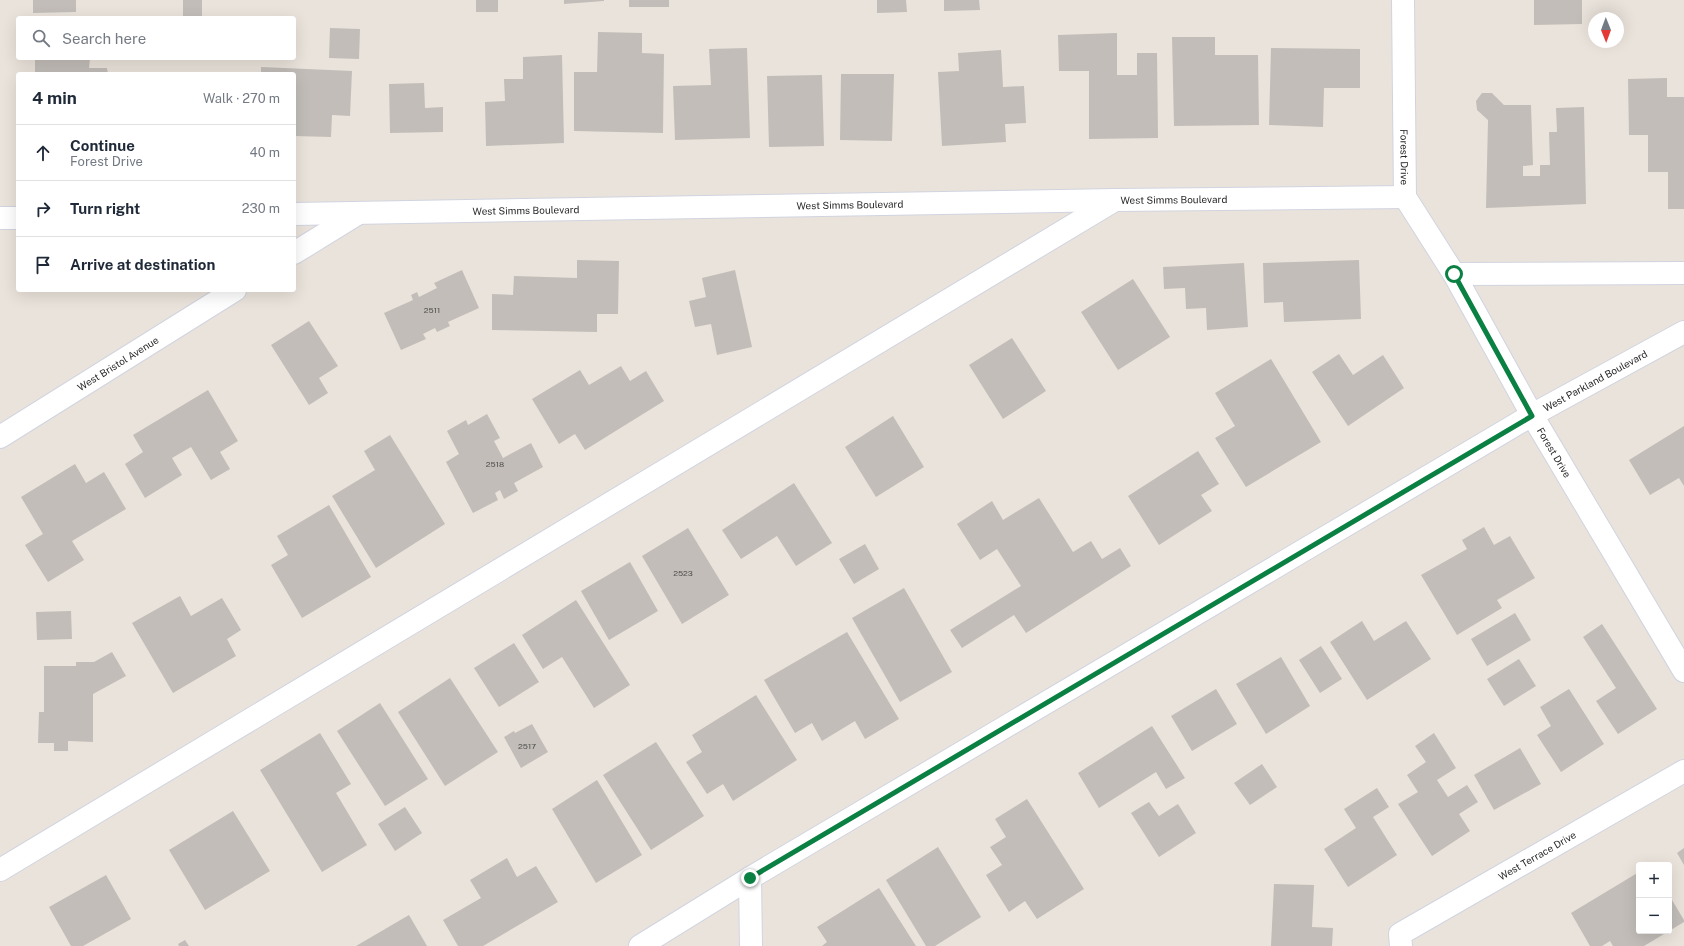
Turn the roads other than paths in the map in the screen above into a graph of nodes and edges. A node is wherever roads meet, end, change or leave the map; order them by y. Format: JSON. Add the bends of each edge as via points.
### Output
{"nodes":[{"id":1,"x":1403,"y":0,"type":"edge"},
{"id":2,"x":1405,"y":197,"type":"junction"},
{"id":3,"x":1115,"y":200,"type":"junction"},
{"id":4,"x":359,"y":213,"type":"junction"},
{"id":5,"x":296,"y":214,"type":"edge"},
{"id":6,"x":0,"y":218,"type":"edge"},
{"id":7,"x":16,"y":218,"type":"edge"},
{"id":8,"x":296,"y":252,"type":"edge"},
{"id":9,"x":1684,"y":273,"type":"edge"},
{"id":10,"x":1454,"y":274,"type":"junction"},
{"id":11,"x":232,"y":292,"type":"edge"},
{"id":12,"x":1684,"y":332,"type":"edge"},
{"id":13,"x":1532,"y":416,"type":"junction"},
{"id":14,"x":0,"y":437,"type":"edge"},
{"id":15,"x":1684,"y":671,"type":"edge"},
{"id":16,"x":1684,"y":771,"type":"edge"},
{"id":17,"x":0,"y":870,"type":"edge"},
{"id":18,"x":750,"y":878,"type":"junction"},
{"id":19,"x":640,"y":946,"type":"edge"},
{"id":20,"x":751,"y":946,"type":"edge"},
{"id":21,"x":1401,"y":946,"type":"edge"}],
"edges":[{"from":1,"to":2,"type":"street","name":"Forest Drive"},
{"from":2,"to":3,"type":"street","name":"West Simms Boulevard"},
{"from":2,"to":10,"type":"street","name":"Forest Drive"},
{"from":3,"to":4,"type":"street","name":"West Simms Boulevard"},
{"from":3,"to":17,"type":"street"},
{"from":4,"to":5,"type":"street","name":"West Simms Boulevard"},
{"from":4,"to":8,"type":"street"},
{"from":6,"to":7,"type":"street"},
{"from":9,"to":10,"type":"street"},
{"from":10,"to":13,"type":"street","name":"Forest Drive"},
{"from":11,"to":14,"type":"street","name":"West Bristol Avenue"},
{"from":12,"to":13,"type":"street","name":"West Parkland Boulevard"},
{"from":13,"to":15,"type":"street","name":"Forest Drive"},
{"from":13,"to":18,"type":"street","name":"West Parkland Boulevard"},
{"from":16,"to":21,"type":"street","name":"West Terrace Drive","via":[[1400,934]]},
{"from":18,"to":19,"type":"street","name":"West Parkland Boulevard"},
{"from":18,"to":20,"type":"street"}]}
